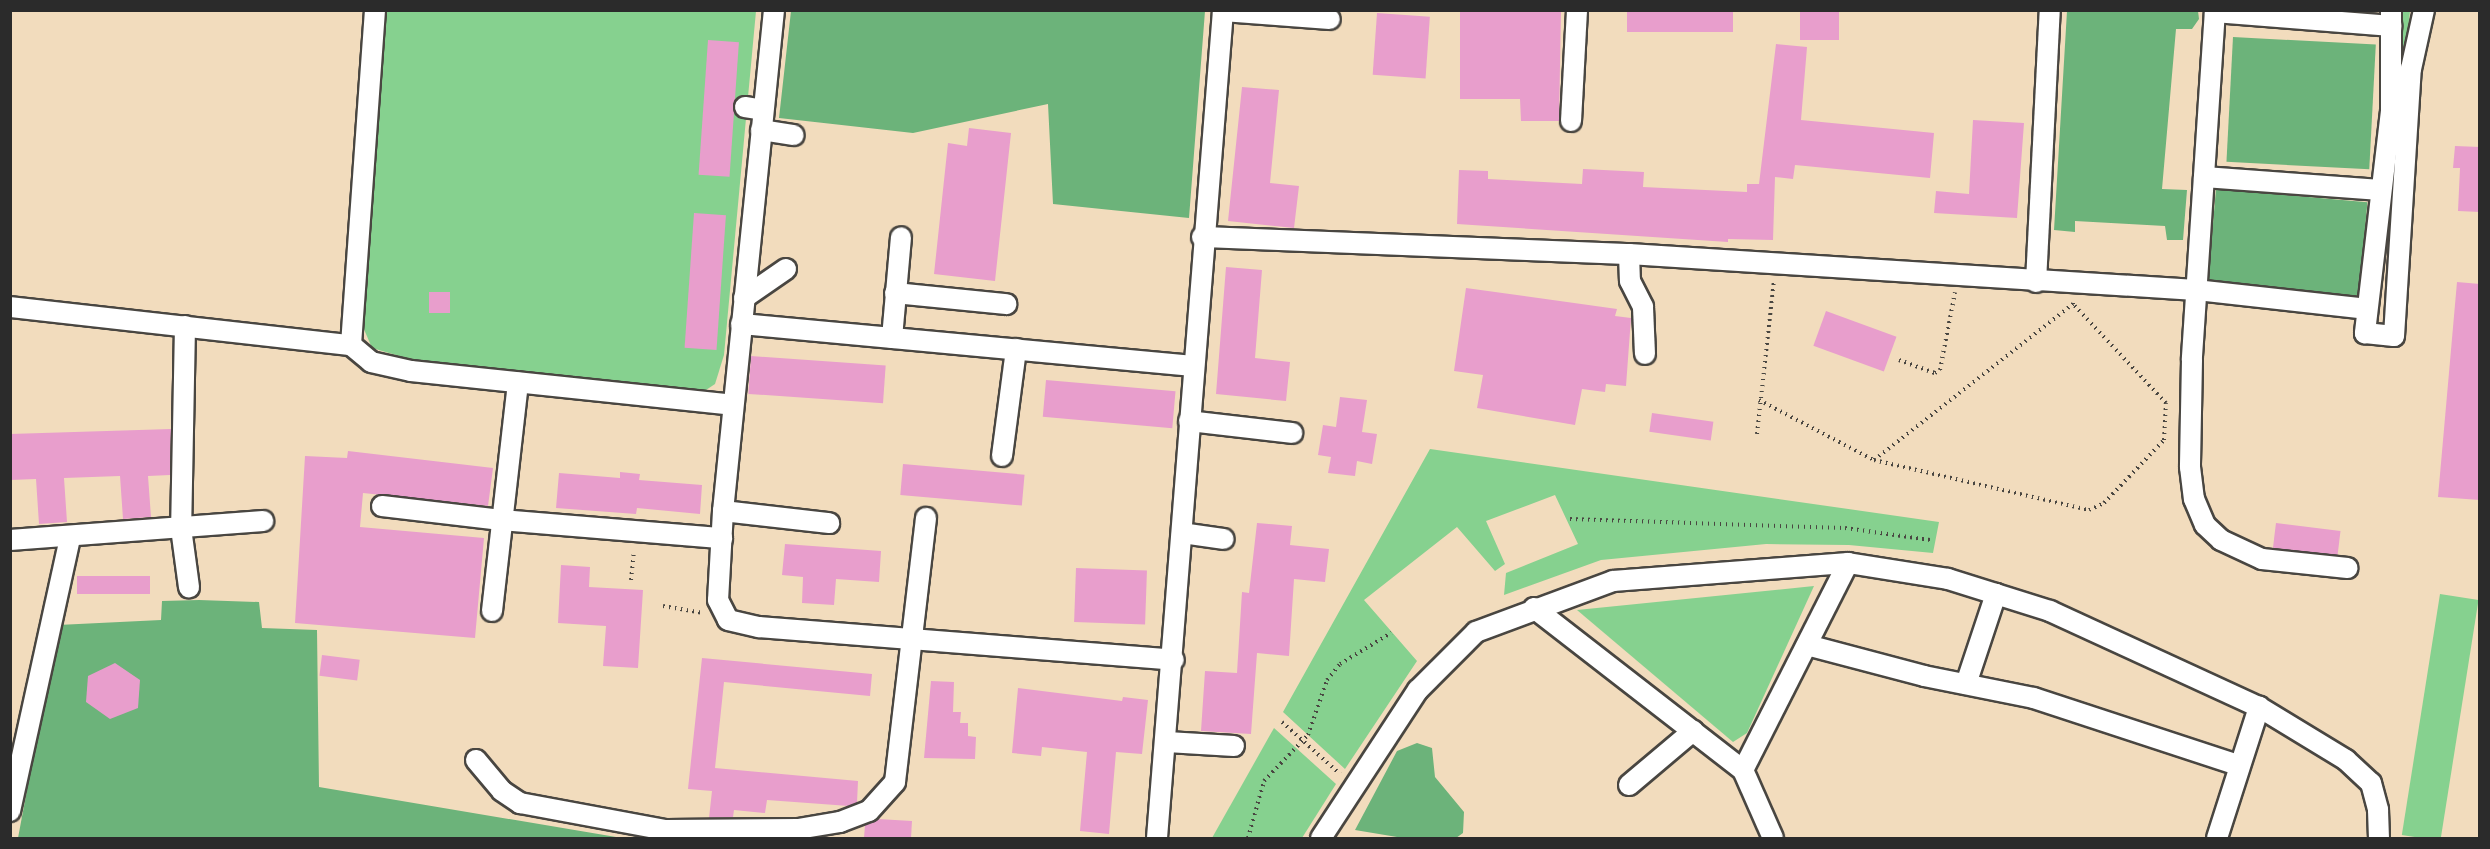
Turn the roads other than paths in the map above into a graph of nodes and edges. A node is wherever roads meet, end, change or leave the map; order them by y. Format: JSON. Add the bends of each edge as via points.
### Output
{"nodes":[{"id":1,"x":375,"y":10,"type":"edge"},
{"id":2,"x":774,"y":10,"type":"edge"},
{"id":3,"x":1577,"y":10,"type":"edge"},
{"id":4,"x":2050,"y":10,"type":"edge"},
{"id":5,"x":2424,"y":10,"type":"edge"},
{"id":6,"x":1223,"y":11,"type":"edge"},
{"id":7,"x":2215,"y":11,"type":"edge"},
{"id":8,"x":2391,"y":18,"type":"edge"},
{"id":9,"x":1330,"y":19,"type":"dead end"},
{"id":10,"x":1571,"y":121,"type":"dead end"},
{"id":11,"x":761,"y":130,"type":"junction"},
{"id":12,"x":794,"y":135,"type":"dead end"},
{"id":13,"x":2204,"y":177,"type":"junction"},
{"id":14,"x":2381,"y":190,"type":"junction"},
{"id":15,"x":901,"y":237,"type":"dead end"},
{"id":16,"x":1202,"y":237,"type":"junction"},
{"id":17,"x":1629,"y":254,"type":"junction"},
{"id":18,"x":786,"y":269,"type":"dead end"},
{"id":19,"x":2036,"y":282,"type":"junction"},
{"id":20,"x":2196,"y":290,"type":"junction"},
{"id":21,"x":895,"y":293,"type":"junction"},
{"id":22,"x":744,"y":298,"type":"junction"},
{"id":23,"x":1006,"y":304,"type":"dead end"},
{"id":24,"x":10,"y":307,"type":"edge"},
{"id":25,"x":2367,"y":309,"type":"junction"},
{"id":26,"x":741,"y":324,"type":"junction"},
{"id":27,"x":185,"y":326,"type":"junction"},
{"id":28,"x":892,"y":338,"type":"junction"},
{"id":29,"x":351,"y":345,"type":"junction"},
{"id":30,"x":1016,"y":349,"type":"junction"},
{"id":31,"x":1645,"y":354,"type":"dead end"},
{"id":32,"x":1194,"y":366,"type":"junction"},
{"id":33,"x":518,"y":382,"type":"junction"},
{"id":34,"x":732,"y":405,"type":"junction"},
{"id":35,"x":1190,"y":421,"type":"junction"},
{"id":36,"x":1292,"y":433,"type":"dead end"},
{"id":37,"x":1002,"y":456,"type":"dead end"},
{"id":38,"x":382,"y":506,"type":"dead end"},
{"id":39,"x":723,"y":511,"type":"junction"},
{"id":40,"x":926,"y":518,"type":"dead end"},
{"id":41,"x":501,"y":520,"type":"junction"},
{"id":42,"x":263,"y":521,"type":"dead end"},
{"id":43,"x":829,"y":523,"type":"dead end"},
{"id":44,"x":181,"y":528,"type":"junction"},
{"id":45,"x":1182,"y":533,"type":"junction"},
{"id":46,"x":70,"y":537,"type":"junction"},
{"id":47,"x":722,"y":538,"type":"junction"},
{"id":48,"x":1224,"y":539,"type":"dead end"},
{"id":49,"x":10,"y":540,"type":"edge"},
{"id":50,"x":1848,"y":563,"type":"junction"},
{"id":51,"x":2348,"y":568,"type":"dead end"},
{"id":52,"x":189,"y":587,"type":"dead end"},
{"id":53,"x":1996,"y":594,"type":"junction"},
{"id":54,"x":1534,"y":608,"type":"junction"},
{"id":55,"x":492,"y":611,"type":"dead end"},
{"id":56,"x":914,"y":639,"type":"junction"},
{"id":57,"x":1807,"y":645,"type":"junction"},
{"id":58,"x":1174,"y":660,"type":"junction"},
{"id":59,"x":1966,"y":684,"type":"junction"},
{"id":60,"x":2259,"y":707,"type":"junction"},
{"id":61,"x":1693,"y":731,"type":"junction"},
{"id":62,"x":1167,"y":742,"type":"junction"},
{"id":63,"x":1234,"y":746,"type":"dead end"},
{"id":64,"x":476,"y":760,"type":"dead end"},
{"id":65,"x":2238,"y":765,"type":"junction"},
{"id":66,"x":1743,"y":770,"type":"junction"},
{"id":67,"x":1629,"y":785,"type":"dead end"},
{"id":68,"x":10,"y":811,"type":"edge"},
{"id":69,"x":665,"y":834,"type":"edge"},
{"id":70,"x":1327,"y":837,"type":"edge"},
{"id":71,"x":1157,"y":838,"type":"edge"},
{"id":72,"x":1773,"y":838,"type":"edge"},
{"id":73,"x":2217,"y":838,"type":"edge"},
{"id":74,"x":2379,"y":838,"type":"edge"}],
"edges":[{"from":1,"to":29,"type":"street","via":[[350,310]]},
{"from":2,"to":11,"type":"street","via":[[754,109]]},
{"from":3,"to":10,"type":"street"},
{"from":4,"to":19,"type":"street"},
{"from":5,"to":25,"type":"street","via":[[2411,69],[2394,336],[2365,333]]},
{"from":6,"to":9,"type":"street"},
{"from":6,"to":16,"type":"street"},
{"from":7,"to":8,"type":"street"},
{"from":7,"to":13,"type":"street"},
{"from":8,"to":14,"type":"street","via":[[2391,111]]},
{"from":11,"to":12,"type":"street"},
{"from":11,"to":22,"type":"street"},
{"from":13,"to":14,"type":"street"},
{"from":13,"to":20,"type":"street"},
{"from":14,"to":25,"type":"street"},
{"from":15,"to":21,"type":"street"},
{"from":16,"to":17,"type":"street"},
{"from":16,"to":32,"type":"street"},
{"from":17,"to":19,"type":"street"},
{"from":17,"to":31,"type":"street","via":[[1630,281],[1643,308]]},
{"from":18,"to":22,"type":"street"},
{"from":19,"to":20,"type":"street"},
{"from":20,"to":25,"type":"street"},
{"from":20,"to":51,"type":"street","via":[[2190,467],[2194,499],[2205,525],[2221,540],[2262,559]]},
{"from":21,"to":23,"type":"street"},
{"from":21,"to":28,"type":"street"},
{"from":22,"to":26,"type":"street"},
{"from":24,"to":27,"type":"street"},
{"from":26,"to":28,"type":"street"},
{"from":26,"to":34,"type":"street"},
{"from":27,"to":29,"type":"street"},
{"from":27,"to":44,"type":"street"},
{"from":28,"to":30,"type":"street"},
{"from":29,"to":33,"type":"street","via":[[371,362],[411,371]]},
{"from":30,"to":32,"type":"street"},
{"from":30,"to":37,"type":"street"},
{"from":32,"to":35,"type":"street"},
{"from":33,"to":34,"type":"street"},
{"from":33,"to":41,"type":"street"},
{"from":34,"to":39,"type":"street"},
{"from":35,"to":36,"type":"street"},
{"from":35,"to":45,"type":"street"},
{"from":38,"to":41,"type":"street"},
{"from":39,"to":43,"type":"street"},
{"from":39,"to":47,"type":"street"},
{"from":40,"to":56,"type":"street"},
{"from":41,"to":47,"type":"street"},
{"from":41,"to":55,"type":"street"},
{"from":42,"to":44,"type":"street"},
{"from":44,"to":46,"type":"street"},
{"from":44,"to":52,"type":"street"},
{"from":45,"to":48,"type":"street"},
{"from":45,"to":58,"type":"street"},
{"from":46,"to":49,"type":"street"},
{"from":46,"to":68,"type":"street"},
{"from":47,"to":56,"type":"street","via":[[718,600],[728,620],[759,627]]},
{"from":50,"to":53,"type":"street","via":[[1948,579]]},
{"from":50,"to":54,"type":"street","via":[[1613,581]]},
{"from":50,"to":57,"type":"street"},
{"from":53,"to":59,"type":"street"},
{"from":53,"to":60,"type":"street","via":[[2050,611]]},
{"from":54,"to":61,"type":"street"},
{"from":54,"to":70,"type":"street","via":[[1476,632],[1418,690]]},
{"from":56,"to":58,"type":"street"},
{"from":56,"to":69,"type":"street","via":[[895,782],[869,811],[840,822],[798,829]]},
{"from":57,"to":59,"type":"street"},
{"from":57,"to":66,"type":"street"},
{"from":58,"to":62,"type":"street"},
{"from":59,"to":65,"type":"street","via":[[2034,698]]},
{"from":60,"to":65,"type":"street"},
{"from":60,"to":74,"type":"street","via":[[2346,760],[2371,783],[2378,810]]},
{"from":61,"to":66,"type":"street"},
{"from":61,"to":67,"type":"street"},
{"from":62,"to":63,"type":"street"},
{"from":62,"to":71,"type":"street"},
{"from":64,"to":69,"type":"street","via":[[502,791],[520,803]]},
{"from":65,"to":73,"type":"street"},
{"from":66,"to":72,"type":"street"}]}
